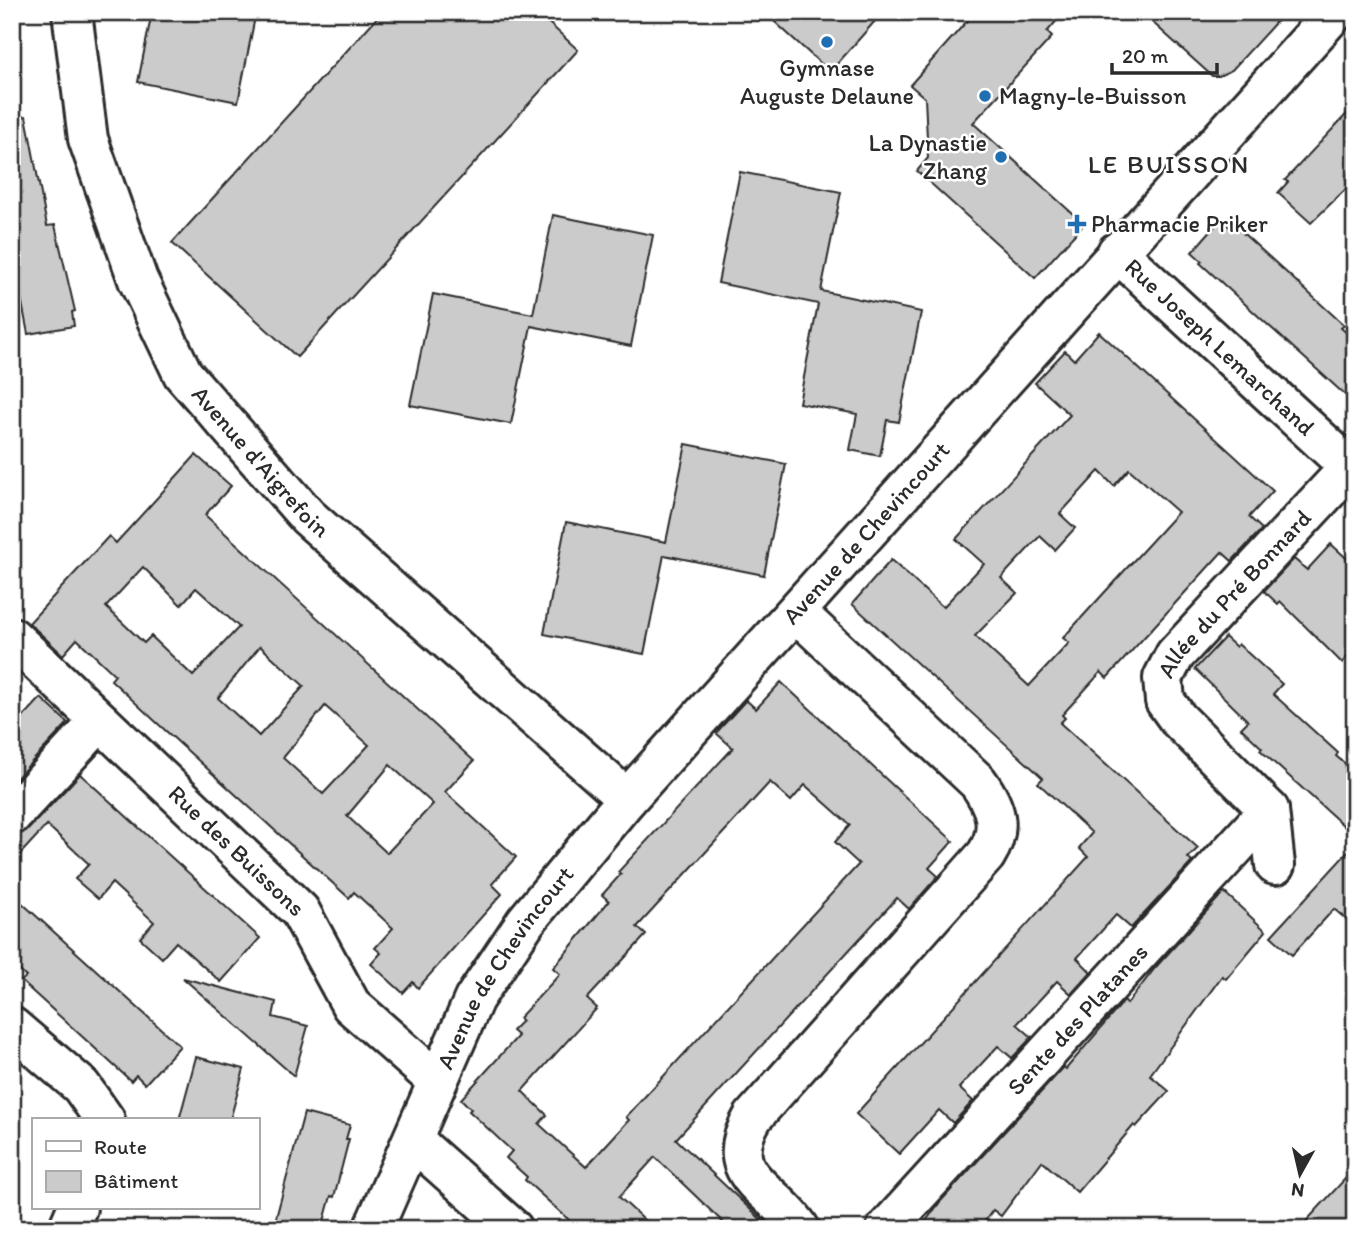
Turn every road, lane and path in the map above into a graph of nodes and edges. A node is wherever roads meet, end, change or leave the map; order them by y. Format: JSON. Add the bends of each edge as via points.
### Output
{"nodes":[{"id":1,"x":72,"y":12,"type":"edge"},
{"id":2,"x":1335,"y":12,"type":"edge"},
{"id":3,"x":1117,"y":252,"type":"junction"},
{"id":4,"x":1352,"y":469,"type":"edge"},
{"id":5,"x":796,"y":612,"type":"junction"},
{"id":6,"x":12,"y":637,"type":"edge"},
{"id":7,"x":100,"y":721,"type":"junction"},
{"id":8,"x":627,"y":799,"type":"junction"},
{"id":9,"x":1269,"y":810,"type":"junction"},
{"id":10,"x":12,"y":815,"type":"edge"},
{"id":11,"x":1275,"y":865,"type":"dead end"},
{"id":12,"x":12,"y":1027,"type":"edge"},
{"id":13,"x":437,"y":1081,"type":"junction"},
{"id":14,"x":105,"y":1118,"type":"edge"},
{"id":15,"x":413,"y":1140,"type":"junction"},
{"id":16,"x":76,"y":1210,"type":"edge"},
{"id":17,"x":68,"y":1229,"type":"edge"},
{"id":18,"x":373,"y":1229,"type":"edge"},
{"id":19,"x":513,"y":1229,"type":"edge"},
{"id":20,"x":800,"y":1229,"type":"edge"},
{"id":21,"x":886,"y":1229,"type":"edge"}],
"edges":[{"from":1,"to":8,"type":"street","name":"Avenue d'Aigrefoin","via":[[88,139],[138,280],[183,374],[308,517]]},
{"from":2,"to":3,"type":"street","name":"Avenue de Chevincourt"},
{"from":3,"to":4,"type":"street","name":"Rue Joseph Lemarchand"},
{"from":3,"to":5,"type":"street","name":"Avenue de Chevincourt"},
{"from":4,"to":9,"type":"street","name":"Allée du Pré Bonnard","via":[[1175,655],[1163,678],[1165,701],[1178,719]]},
{"from":5,"to":8,"type":"street","name":"Avenue de Chevincourt"},
{"from":5,"to":20,"type":"street","via":[[978,782],[993,803],[997,823],[995,840],[986,855],[753,1117],[741,1138],[741,1158],[751,1178]]},
{"from":6,"to":7,"type":"street","name":"Rue des Buissons"},
{"from":7,"to":10,"type":"street"},
{"from":7,"to":13,"type":"street","name":"Rue des Buissons","via":[[300,911],[351,1005]]},
{"from":8,"to":13,"type":"street","name":"Avenue de Chevincourt","via":[[526,921],[474,999]]},
{"from":9,"to":11,"type":"street"},
{"from":9,"to":21,"type":"street","name":"Sente des Platanes"},
{"from":12,"to":14,"type":"street","via":[[81,1086]]},
{"from":13,"to":15,"type":"street","name":"Avenue de Chevincourt"},
{"from":15,"to":18,"type":"street","name":"Avenue de Chevincourt"},
{"from":15,"to":19,"type":"street"},
{"from":16,"to":17,"type":"street"}]}
